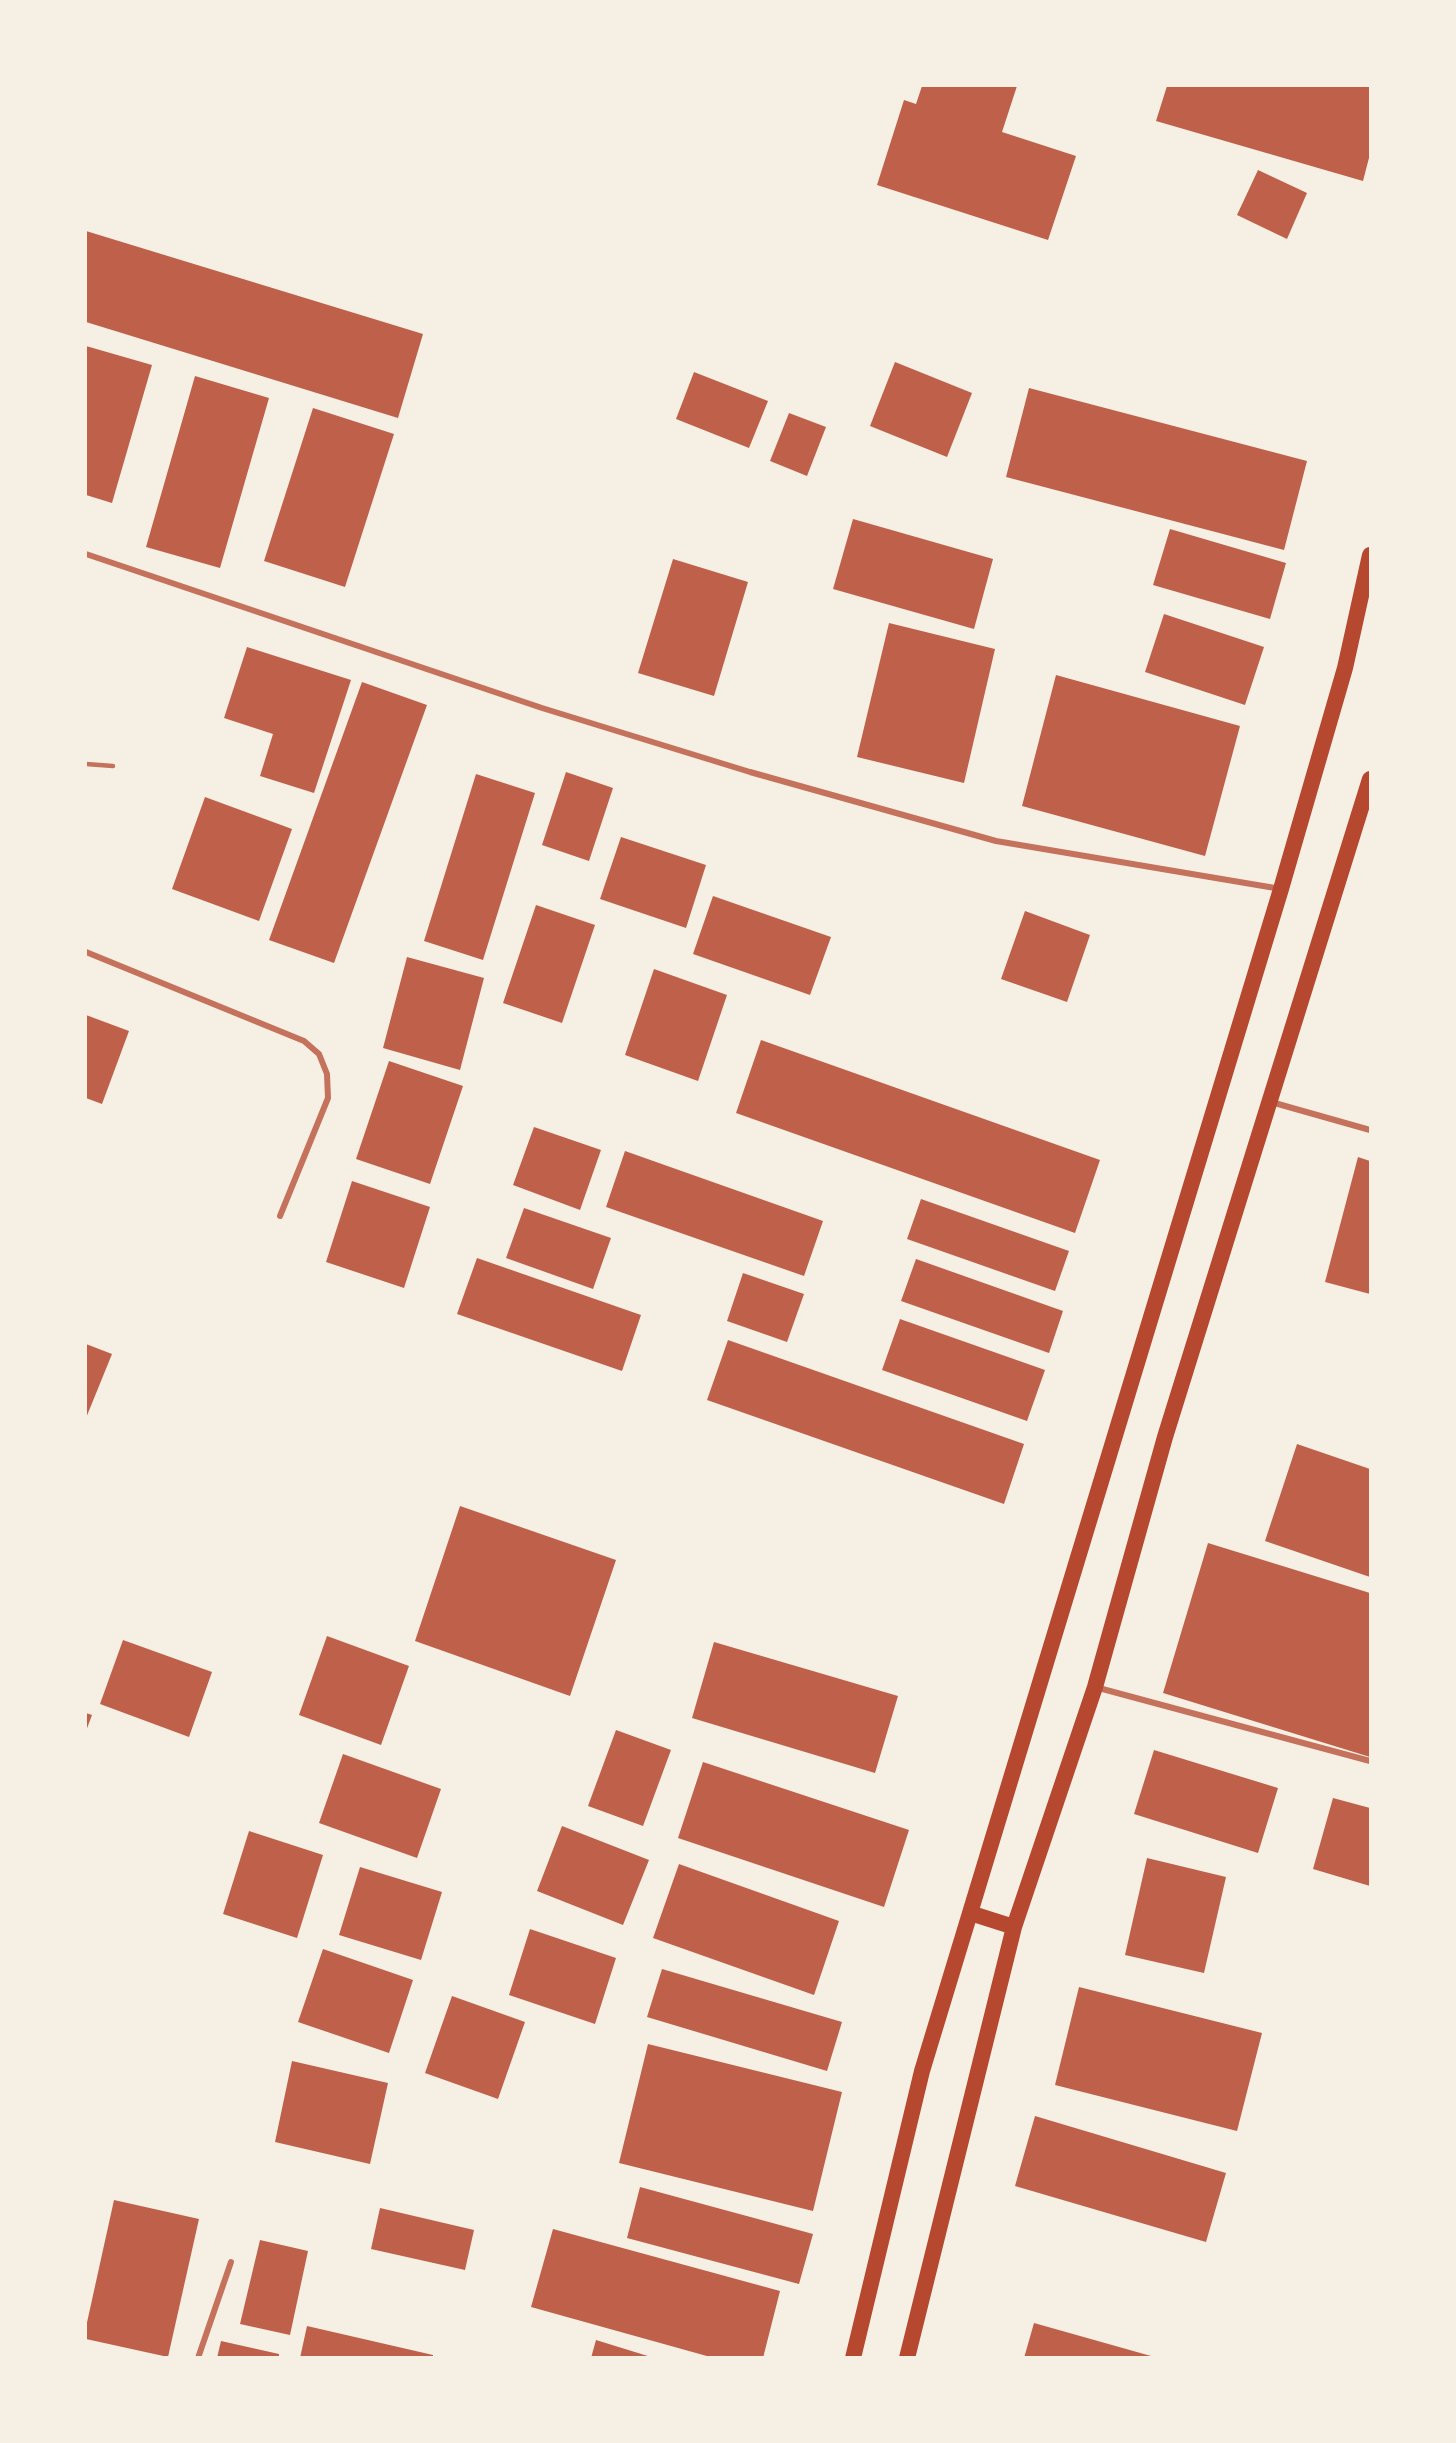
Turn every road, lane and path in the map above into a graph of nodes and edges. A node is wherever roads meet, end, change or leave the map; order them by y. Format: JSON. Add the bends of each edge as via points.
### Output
{"nodes":[{"id":1,"x":86,"y":554,"type":"edge"},
{"id":2,"x":1371,"y":555,"type":"edge"},
{"id":3,"x":86,"y":764,"type":"edge"},
{"id":4,"x":113,"y":766,"type":"dead end"},
{"id":5,"x":1371,"y":779,"type":"edge"},
{"id":6,"x":1281,"y":889,"type":"junction"},
{"id":7,"x":86,"y":952,"type":"edge"},
{"id":8,"x":1271,"y":1102,"type":"junction"},
{"id":9,"x":1371,"y":1130,"type":"edge"},
{"id":10,"x":280,"y":1216,"type":"dead end"},
{"id":11,"x":1095,"y":1687,"type":"junction"},
{"id":12,"x":1371,"y":1761,"type":"edge"},
{"id":13,"x":970,"y":1913,"type":"junction"},
{"id":14,"x":1014,"y":1927,"type":"junction"},
{"id":15,"x":231,"y":2262,"type":"dead end"},
{"id":16,"x":198,"y":2358,"type":"edge"},
{"id":17,"x":853,"y":2358,"type":"edge"},
{"id":18,"x":907,"y":2358,"type":"edge"}],
"edges":[{"from":1,"to":6,"type":"street","via":[[542,708],[996,841]]},
{"from":2,"to":6,"type":"highway","via":[[1345,668]]},
{"from":3,"to":4,"type":"lane"},
{"from":5,"to":8,"type":"highway"},
{"from":6,"to":13,"type":"highway"},
{"from":7,"to":10,"type":"street","via":[[304,1041],[319,1054],[327,1074],[328,1098]]},
{"from":8,"to":9,"type":"street"},
{"from":8,"to":11,"type":"highway","via":[[1165,1437]]},
{"from":11,"to":12,"type":"street"},
{"from":11,"to":14,"type":"highway"},
{"from":13,"to":14,"type":"highway"},
{"from":13,"to":17,"type":"highway","via":[[922,2071]]},
{"from":14,"to":18,"type":"highway"},
{"from":15,"to":16,"type":"street"}]}
